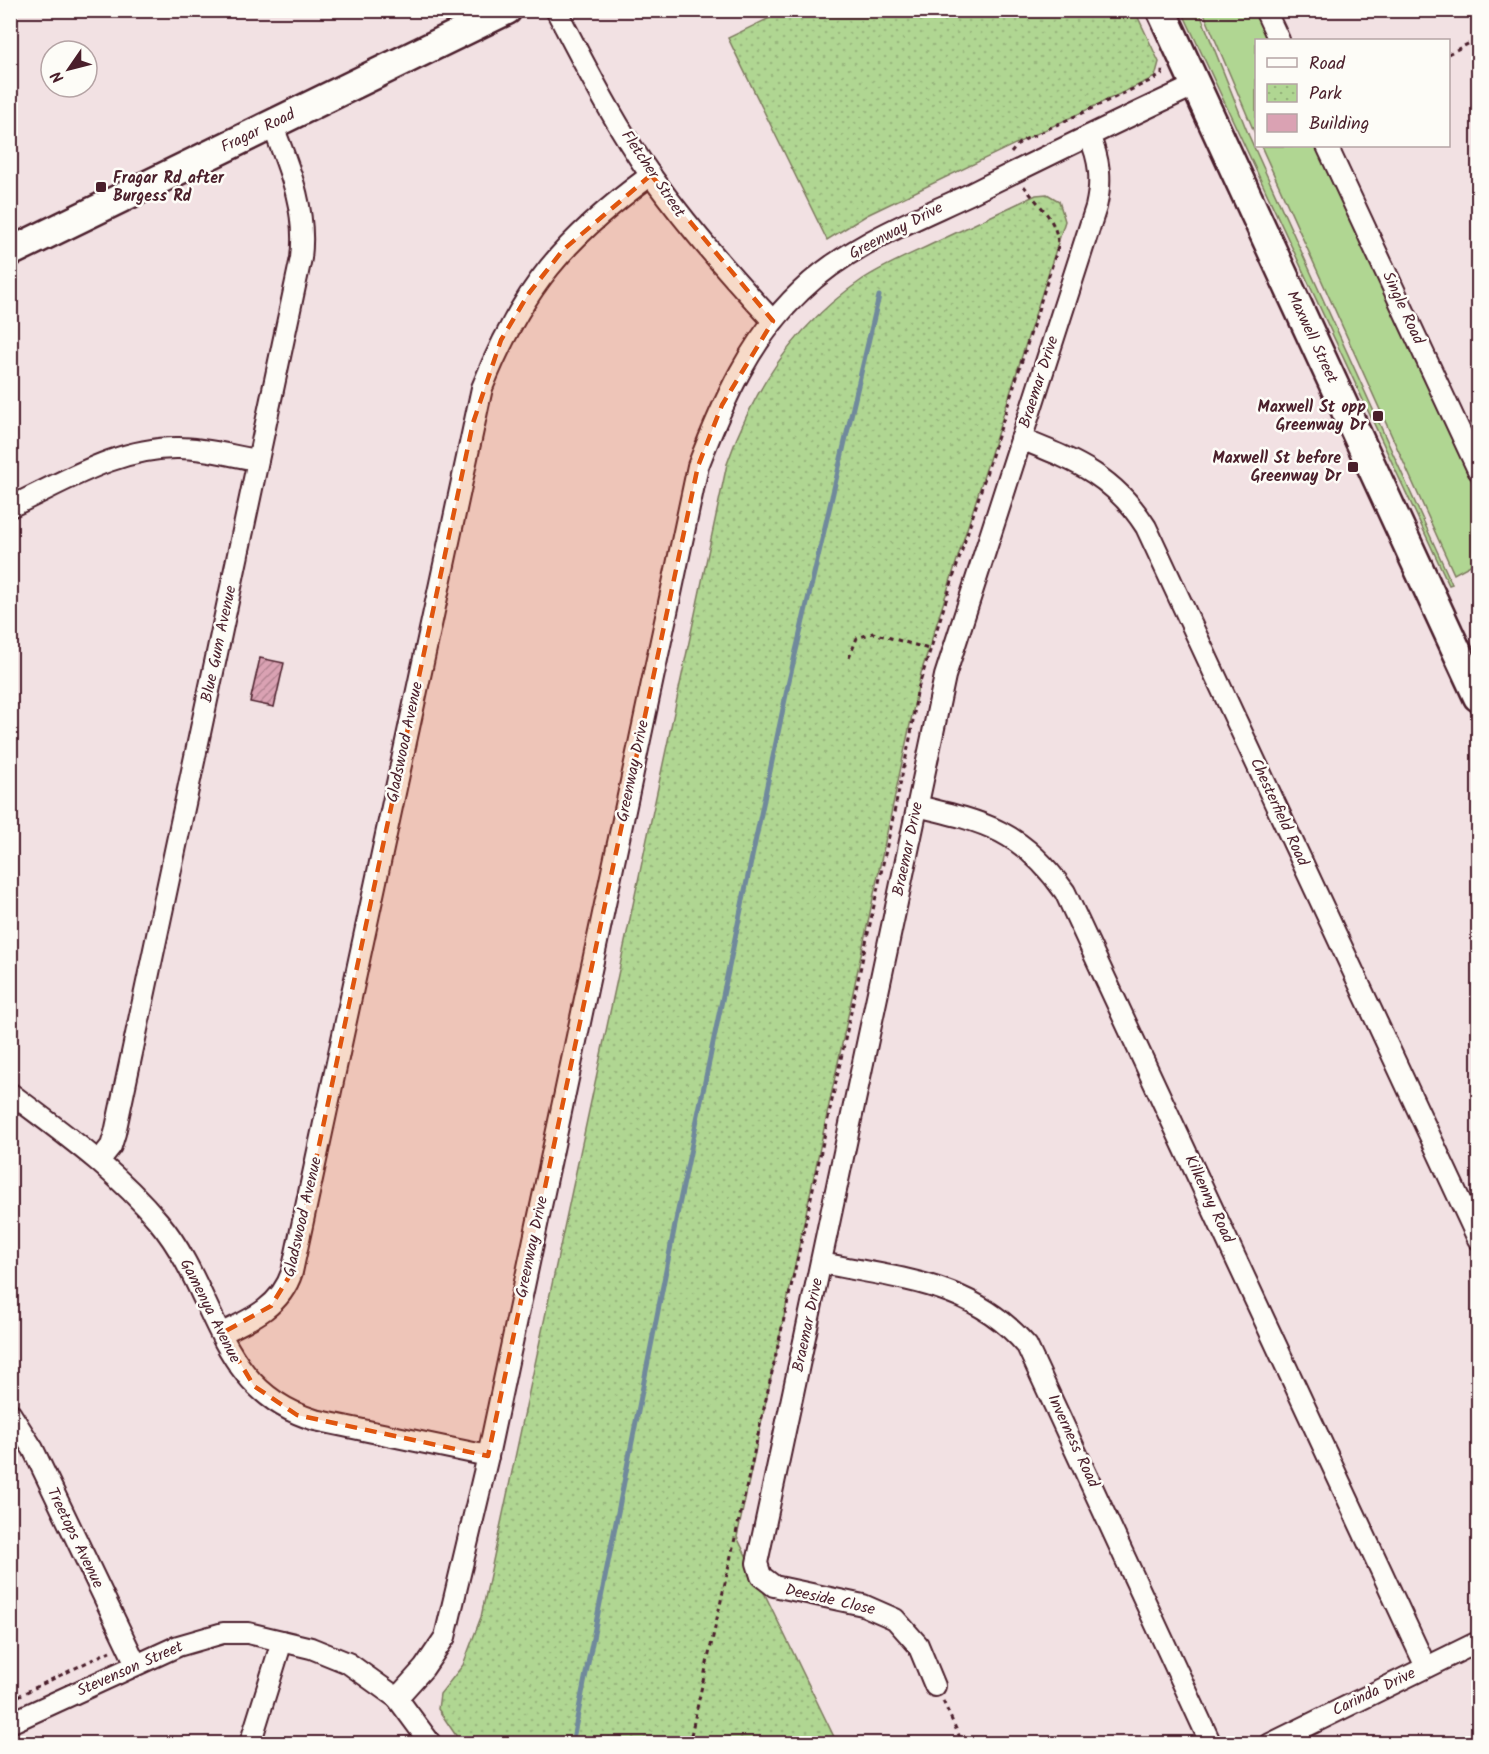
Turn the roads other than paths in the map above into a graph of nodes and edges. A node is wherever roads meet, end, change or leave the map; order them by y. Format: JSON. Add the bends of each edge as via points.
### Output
{"nodes":[{"id":1,"x":507,"y":10,"type":"edge"},
{"id":2,"x":556,"y":10,"type":"edge"},
{"id":3,"x":1161,"y":10,"type":"edge"},
{"id":4,"x":1265,"y":10,"type":"edge"},
{"id":5,"x":1279,"y":39,"type":"edge"},
{"id":6,"x":1196,"y":85,"type":"junction"},
{"id":7,"x":272,"y":124,"type":"junction"},
{"id":8,"x":1089,"y":136,"type":"junction"},
{"id":9,"x":1327,"y":147,"type":"edge"},
{"id":10,"x":651,"y":175,"type":"junction"},
{"id":11,"x":13,"y":244,"type":"edge"},
{"id":12,"x":773,"y":321,"type":"junction"},
{"id":13,"x":1021,"y":439,"type":"junction"},
{"id":14,"x":257,"y":460,"type":"junction"},
{"id":15,"x":1479,"y":470,"type":"edge"},
{"id":16,"x":10,"y":507,"type":"edge"},
{"id":17,"x":1479,"y":697,"type":"edge"},
{"id":18,"x":917,"y":807,"type":"junction"},
{"id":19,"x":10,"y":1093,"type":"edge"},
{"id":20,"x":99,"y":1161,"type":"junction"},
{"id":21,"x":1479,"y":1239,"type":"edge"},
{"id":22,"x":822,"y":1263,"type":"junction"},
{"id":23,"x":222,"y":1333,"type":"junction"},
{"id":24,"x":10,"y":1413,"type":"edge"},
{"id":25,"x":488,"y":1456,"type":"junction"},
{"id":26,"x":761,"y":1576,"type":"joint"},
{"id":27,"x":282,"y":1641,"type":"junction"},
{"id":28,"x":1479,"y":1642,"type":"edge"},
{"id":29,"x":136,"y":1664,"type":"junction"},
{"id":30,"x":1426,"y":1667,"type":"junction"},
{"id":31,"x":935,"y":1686,"type":"road end"},
{"id":32,"x":397,"y":1698,"type":"junction"},
{"id":33,"x":10,"y":1723,"type":"edge"},
{"id":34,"x":250,"y":1743,"type":"edge"},
{"id":35,"x":431,"y":1743,"type":"edge"},
{"id":36,"x":1211,"y":1743,"type":"edge"},
{"id":37,"x":1270,"y":1743,"type":"edge"}],
"edges":[{"from":1,"to":7,"type":"main road","name":"Fragar Road"},
{"from":2,"to":10,"type":"street","name":"Fletcher Street"},
{"from":3,"to":6,"type":"main road","name":"Maxwell Street"},
{"from":4,"to":5,"type":"street"},
{"from":6,"to":8,"type":"street","name":"Greenway Drive"},
{"from":6,"to":17,"type":"main road","name":"Maxwell Street"},
{"from":7,"to":11,"type":"main road","name":"Fragar Road"},
{"from":7,"to":14,"type":"street","name":"Blue Gum Avenue","via":[[295,182],[303,243]]},
{"from":8,"to":12,"type":"street","name":"Greenway Drive","via":[[856,250],[801,290]]},
{"from":8,"to":13,"type":"street","name":"Braemar Drive","via":[[1100,168],[1098,197]]},
{"from":9,"to":15,"type":"street","name":"Single Road"},
{"from":10,"to":12,"type":"street","name":"Fletcher Street","via":[[693,232]]},
{"from":10,"to":23,"type":"street","name":"Gladswood Avenue","via":[[596,219],[546,269],[501,340],[482,388],[292,1272],[285,1290],[271,1306]]},
{"from":12,"to":25,"type":"street","name":"Greenway Drive","via":[[747,358],[698,466]]},
{"from":13,"to":18,"type":"street","name":"Braemar Drive","via":[[945,676]]},
{"from":13,"to":21,"type":"street","name":"Chesterfield Road","via":[[1095,472],[1128,501],[1146,527]]},
{"from":14,"to":16,"type":"street","via":[[179,448],[127,455],[97,465]]},
{"from":14,"to":20,"type":"street","name":"Blue Gum Avenue","via":[[115,1133]]},
{"from":18,"to":22,"type":"street","name":"Braemar Drive"},
{"from":18,"to":30,"type":"street","name":"Kilkenny Road","via":[[977,820],[1004,833],[1042,864],[1065,892]]},
{"from":19,"to":20,"type":"street","name":"Gamenya Avenue"},
{"from":20,"to":23,"type":"street","name":"Gamenya Avenue","via":[[160,1223]]},
{"from":22,"to":26,"type":"street","name":"Braemar Drive","via":[[758,1556]]},
{"from":22,"to":36,"type":"street","name":"Inverness Road","via":[[941,1287],[965,1296],[1001,1319],[1027,1346]]},
{"from":23,"to":25,"type":"street","name":"Gamenya Avenue","via":[[249,1381],[297,1415]]},
{"from":24,"to":29,"type":"street","name":"Treetops Avenue","via":[[33,1449]]},
{"from":25,"to":32,"type":"street","name":"Greenway Drive","via":[[445,1637]]},
{"from":26,"to":31,"type":"street","name":"Deeside Close","via":[[774,1586],[863,1605],[895,1619],[918,1645]]},
{"from":27,"to":29,"type":"street","name":"Stevenson Street","via":[[248,1633],[223,1634],[178,1646]]},
{"from":27,"to":32,"type":"street","name":"Stevenson Street","via":[[348,1663]]},
{"from":27,"to":34,"type":"street"},
{"from":28,"to":30,"type":"street","name":"Carinda Drive"},
{"from":29,"to":33,"type":"street","name":"Stevenson Street"},
{"from":30,"to":37,"type":"street","name":"Carinda Drive"},
{"from":32,"to":35,"type":"street","name":"Stevenson Street"}]}
